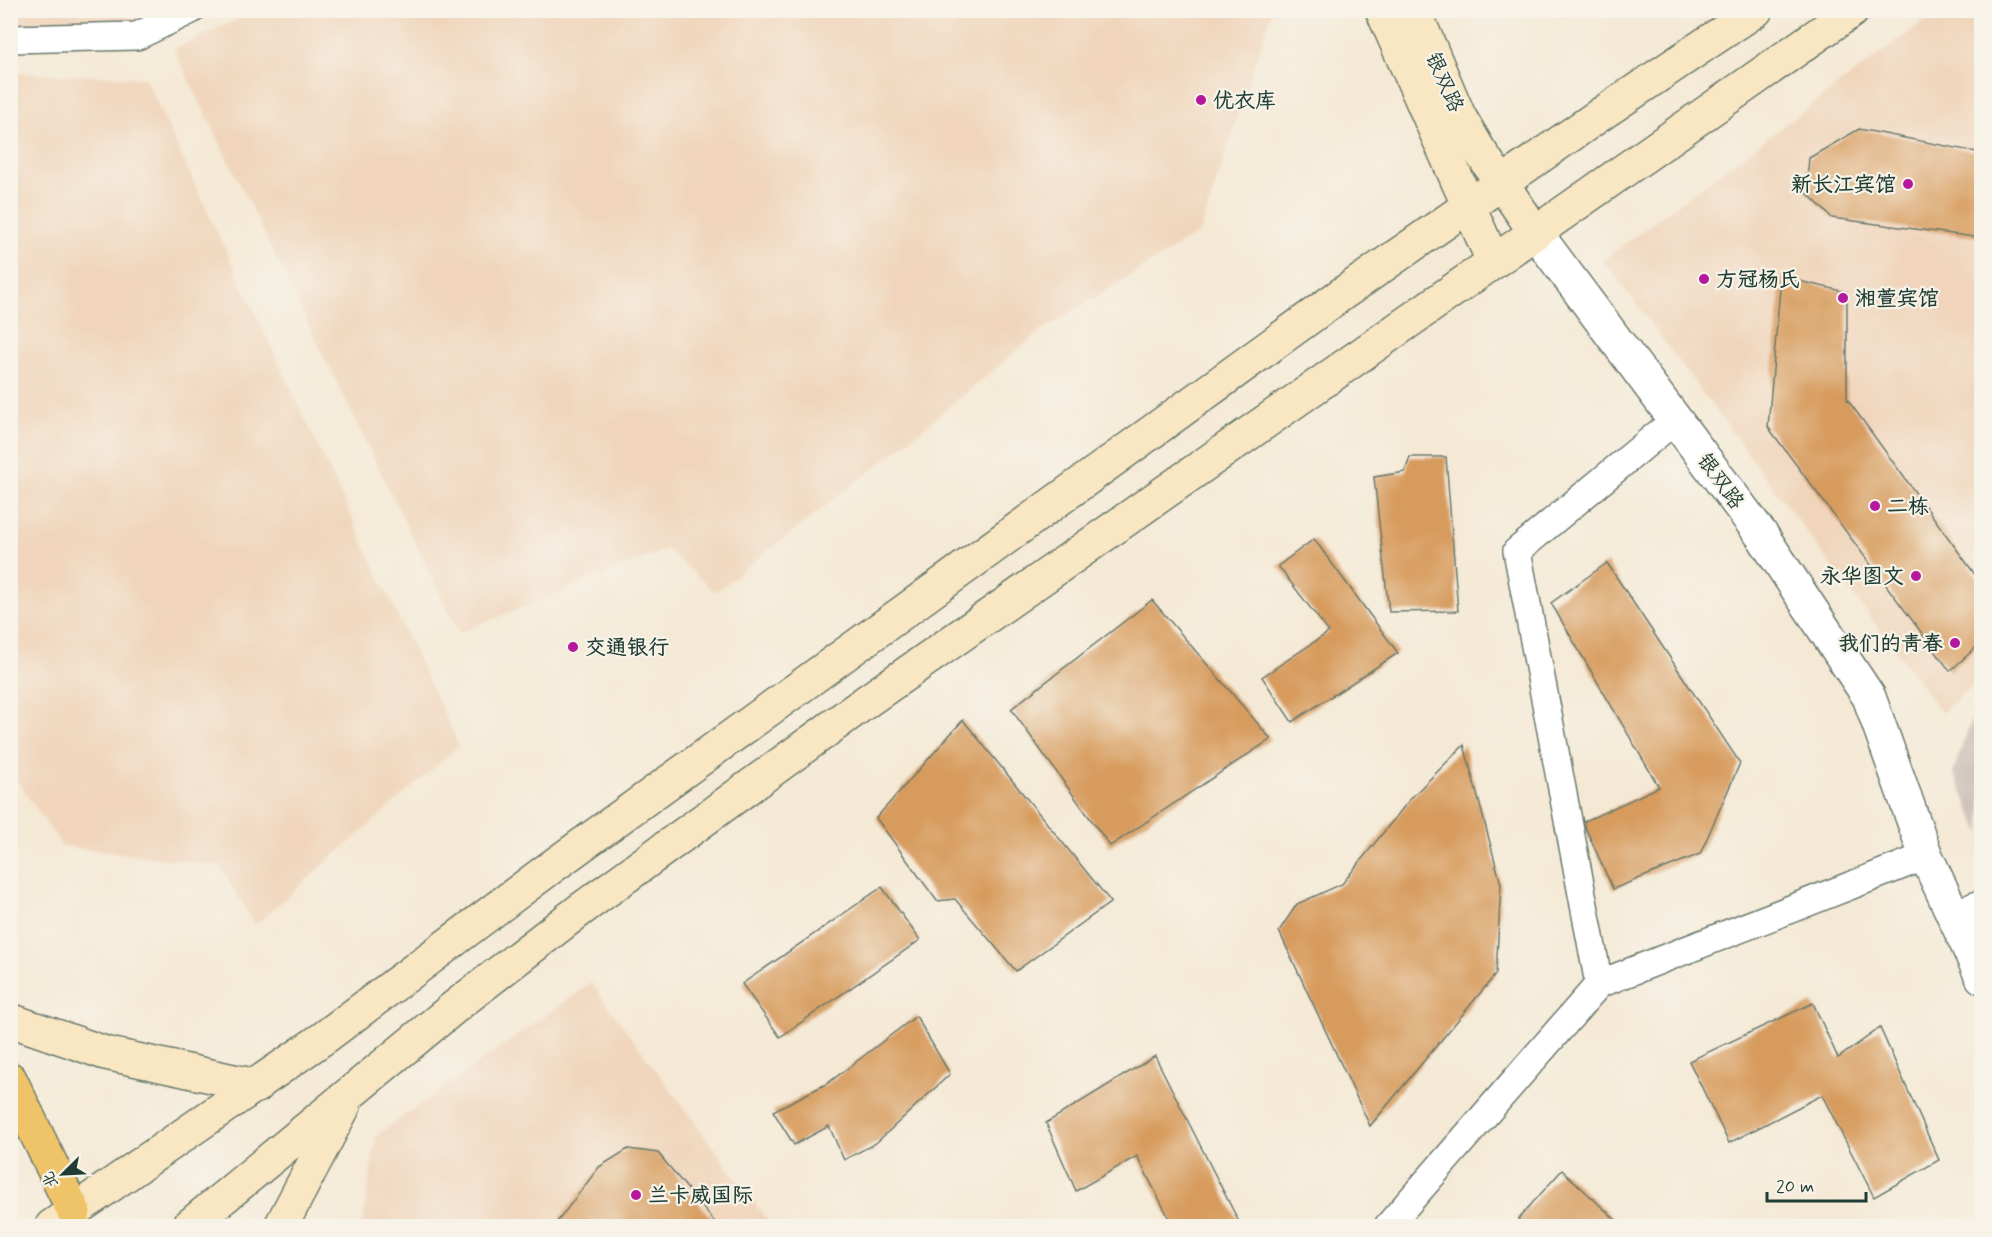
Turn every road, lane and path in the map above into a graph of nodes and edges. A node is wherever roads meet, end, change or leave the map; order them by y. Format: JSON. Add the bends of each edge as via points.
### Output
{"nodes":[{"id":1,"x":191,"y":10,"type":"edge"},
{"id":2,"x":1382,"y":10,"type":"edge"},
{"id":3,"x":1414,"y":10,"type":"edge"},
{"id":4,"x":1756,"y":10,"type":"edge"},
{"id":5,"x":1853,"y":10,"type":"edge"},
{"id":6,"x":10,"y":39,"type":"edge"},
{"id":7,"x":1501,"y":183,"type":"junction"},
{"id":8,"x":1468,"y":206,"type":"junction"},
{"id":9,"x":1535,"y":232,"type":"junction"},
{"id":10,"x":1493,"y":261,"type":"junction"},
{"id":11,"x":1676,"y":419,"type":"junction"},
{"id":12,"x":1926,"y":856,"type":"junction"},
{"id":13,"x":1967,"y":909,"type":"edge"},
{"id":14,"x":1982,"y":977,"type":"edge"},
{"id":15,"x":1599,"y":984,"type":"junction"},
{"id":16,"x":10,"y":1020,"type":"edge"},
{"id":17,"x":10,"y":1079,"type":"edge"},
{"id":18,"x":257,"y":1086,"type":"junction"},
{"id":19,"x":349,"y":1095,"type":"junction"},
{"id":20,"x":69,"y":1222,"type":"edge"},
{"id":21,"x":189,"y":1227,"type":"edge"},
{"id":22,"x":281,"y":1227,"type":"edge"},
{"id":23,"x":1388,"y":1227,"type":"edge"}],
"edges":[{"from":1,"to":6,"type":"street","via":[[137,36]]},
{"from":2,"to":8,"type":"main road","name":"银双路"},
{"from":3,"to":7,"type":"main road","name":"银双路","via":[[1459,116]]},
{"from":4,"to":7,"type":"main road"},
{"from":5,"to":9,"type":"main road"},
{"from":7,"to":8,"type":"main road"},
{"from":7,"to":9,"type":"main road","name":"银双路"},
{"from":8,"to":10,"type":"main road","name":"银双路"},
{"from":8,"to":18,"type":"main road","via":[[1186,406]]},
{"from":9,"to":10,"type":"main road"},
{"from":9,"to":11,"type":"street","name":"银双路"},
{"from":10,"to":19,"type":"main road","via":[[867,701],[580,910]]},
{"from":11,"to":12,"type":"street","name":"银双路","via":[[1763,537],[1869,697]]},
{"from":11,"to":15,"type":"street","via":[[1516,551]]},
{"from":12,"to":13,"type":"street","name":"银双路"},
{"from":12,"to":15,"type":"street"},
{"from":13,"to":14,"type":"street","name":"银双路"},
{"from":15,"to":23,"type":"street"},
{"from":16,"to":18,"type":"main road","via":[[105,1053]]},
{"from":17,"to":20,"type":"main road"},
{"from":18,"to":20,"type":"main road","via":[[115,1181]]},
{"from":19,"to":21,"type":"main road"},
{"from":19,"to":22,"type":"main road"}]}
